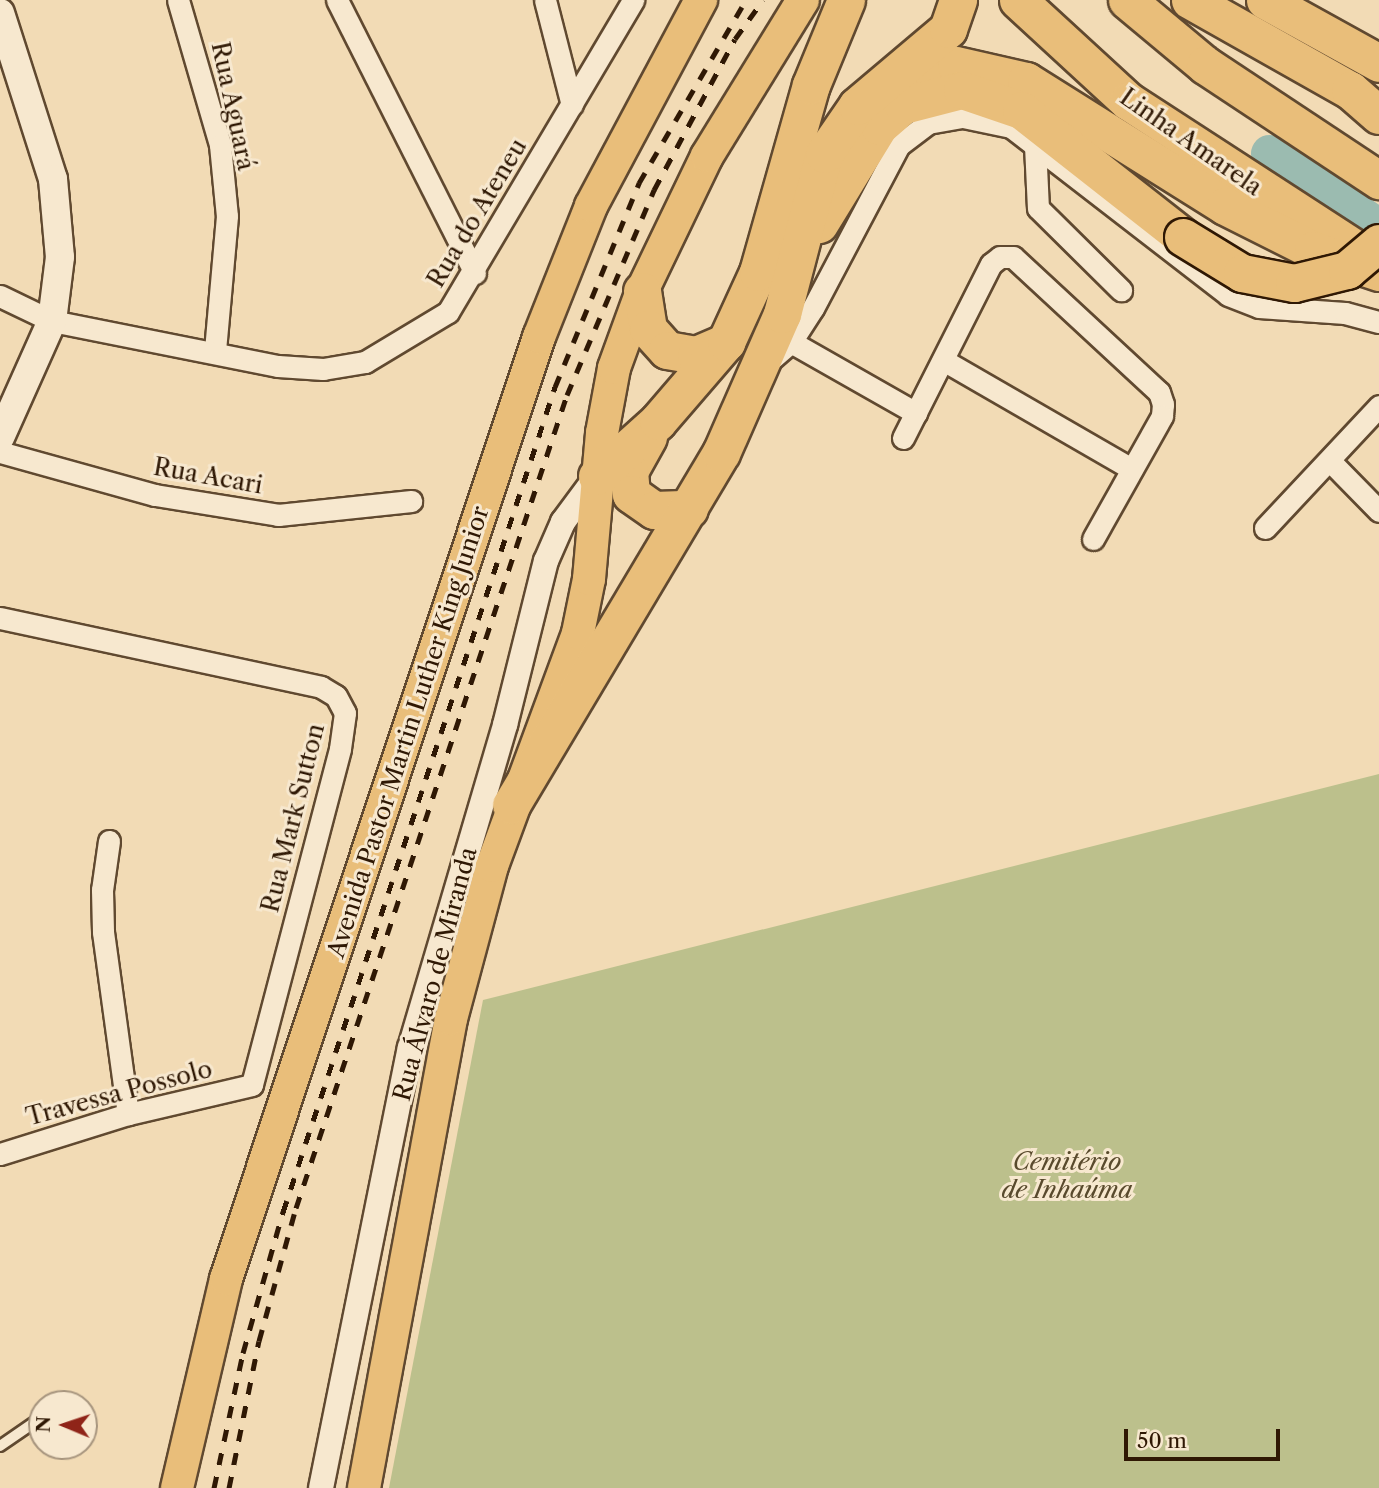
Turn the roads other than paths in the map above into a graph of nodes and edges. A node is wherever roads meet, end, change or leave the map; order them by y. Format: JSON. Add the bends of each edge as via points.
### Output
{"nodes":[{"id":1,"x":178,"y":0,"type":"edge"},
{"id":2,"x":337,"y":0,"type":"edge"},
{"id":3,"x":545,"y":0,"type":"edge"},
{"id":4,"x":632,"y":0,"type":"edge"},
{"id":5,"x":701,"y":0,"type":"edge"},
{"id":6,"x":803,"y":0,"type":"edge"},
{"id":7,"x":846,"y":0,"type":"edge"},
{"id":8,"x":874,"y":0,"type":"edge"},
{"id":9,"x":958,"y":0,"type":"edge"},
{"id":10,"x":1018,"y":0,"type":"edge"},
{"id":11,"x":1127,"y":0,"type":"edge"},
{"id":12,"x":1190,"y":0,"type":"edge"},
{"id":13,"x":1265,"y":0,"type":"edge"},
{"id":14,"x":0,"y":13,"type":"edge"},
{"id":15,"x":1379,"y":63,"type":"edge"},
{"id":16,"x":881,"y":83,"type":"junction"},
{"id":17,"x":572,"y":105,"type":"junction"},
{"id":18,"x":1379,"y":115,"type":"edge"},
{"id":19,"x":1035,"y":145,"type":"junction"},
{"id":20,"x":790,"y":157,"type":"junction"},
{"id":21,"x":1379,"y":180,"type":"edge"},
{"id":22,"x":1379,"y":243,"type":"edge"},
{"id":23,"x":1379,"y":263,"type":"edge"},
{"id":24,"x":796,"y":268,"type":"junction"},
{"id":25,"x":1379,"y":272,"type":"edge"},
{"id":26,"x":475,"y":273,"type":"junction"},
{"id":27,"x":1121,"y":290,"type":"dead end"},
{"id":28,"x":642,"y":291,"type":"junction"},
{"id":29,"x":0,"y":296,"type":"edge"},
{"id":30,"x":52,"y":321,"type":"junction"},
{"id":31,"x":1379,"y":322,"type":"edge"},
{"id":32,"x":726,"y":342,"type":"junction"},
{"id":33,"x":791,"y":342,"type":"junction"},
{"id":34,"x":215,"y":351,"type":"junction"},
{"id":35,"x":943,"y":360,"type":"junction"},
{"id":36,"x":760,"y":369,"type":"junction"},
{"id":37,"x":1379,"y":406,"type":"edge"},
{"id":38,"x":916,"y":413,"type":"junction"},
{"id":39,"x":658,"y":421,"type":"junction"},
{"id":40,"x":0,"y":437,"type":"edge"},
{"id":41,"x":903,"y":438,"type":"dead end"},
{"id":42,"x":0,"y":452,"type":"edge"},
{"id":43,"x":1330,"y":461,"type":"junction"},
{"id":44,"x":1132,"y":469,"type":"junction"},
{"id":45,"x":597,"y":476,"type":"junction"},
{"id":46,"x":411,"y":501,"type":"dead end"},
{"id":47,"x":689,"y":509,"type":"junction"},
{"id":48,"x":1379,"y":511,"type":"edge"},
{"id":49,"x":1265,"y":528,"type":"dead end"},
{"id":50,"x":1093,"y":539,"type":"dead end"},
{"id":51,"x":0,"y":618,"type":"edge"},
{"id":52,"x":511,"y":805,"type":"junction"},
{"id":53,"x":109,"y":841,"type":"dead end"},
{"id":54,"x":252,"y":1085,"type":"joint"},
{"id":55,"x":128,"y":1114,"type":"junction"},
{"id":56,"x":0,"y":1154,"type":"edge"},
{"id":57,"x":28,"y":1427,"type":"edge"},
{"id":58,"x":0,"y":1446,"type":"edge"},
{"id":59,"x":177,"y":1488,"type":"edge"},
{"id":60,"x":321,"y":1488,"type":"edge"},
{"id":61,"x":364,"y":1488,"type":"edge"}],
"edges":[{"from":1,"to":34,"type":"street","name":"Rua Aguará","via":[[220,145],[226,216]]},
{"from":2,"to":26,"type":"street"},
{"from":3,"to":17,"type":"street"},
{"from":4,"to":17,"type":"street","name":"Rua do Ateneu"},
{"from":5,"to":59,"type":"main road","name":"Avenida Pastor Martin Luther King Junior","via":[[591,206],[539,337],[226,1279]]},
{"from":6,"to":28,"type":"main road","via":[[707,156]]},
{"from":7,"to":20,"type":"highway","via":[[811,85]]},
{"from":8,"to":20,"type":"highway"},
{"from":9,"to":16,"type":"highway","via":[[948,29]]},
{"from":10,"to":23,"type":"highway","name":"Linha Amarela","via":[[1081,61],[1171,132]]},
{"from":11,"to":21,"type":"highway","via":[[1205,65]]},
{"from":12,"to":18,"type":"highway","via":[[1328,78]]},
{"from":13,"to":15,"type":"highway"},
{"from":14,"to":30,"type":"main road","via":[[53,179],[60,257]]},
{"from":16,"to":24,"type":"highway","via":[[849,116],[824,154]]},
{"from":16,"to":25,"type":"highway","via":[[956,65],[1026,81],[1225,206],[1313,250]]},
{"from":17,"to":26,"type":"street","name":"Rua do Ateneu"},
{"from":19,"to":27,"type":"street","via":[[1038,208]]},
{"from":19,"to":31,"type":"street","via":[[1228,295],[1259,307],[1345,313]]},
{"from":19,"to":33,"type":"street","via":[[984,117],[946,119],[911,133],[882,173]]},
{"from":20,"to":32,"type":"highway","via":[[758,272]]},
{"from":22,"to":24,"type":"highway","bridge":true,"via":[[1347,270],[1294,283],[1242,273],[1183,237],[1021,110],[962,90],[903,105],[879,126],[836,190]]},
{"from":24,"to":36,"type":"highway"},
{"from":26,"to":34,"type":"street","name":"Rua do Ateneu","via":[[448,312],[365,362],[323,369]]},
{"from":28,"to":32,"type":"highway","via":[[648,329],[667,350],[696,355]]},
{"from":28,"to":45,"type":"main road","via":[[614,368]]},
{"from":29,"to":30,"type":"street","name":"Rua do Ateneu"},
{"from":30,"to":34,"type":"street","name":"Rua do Ateneu"},
{"from":30,"to":40,"type":"main road"},
{"from":32,"to":39,"type":"highway"},
{"from":33,"to":36,"type":"street"},
{"from":33,"to":38,"type":"street"},
{"from":35,"to":38,"type":"street"},
{"from":35,"to":44,"type":"street"},
{"from":35,"to":44,"type":"street","via":[[991,264],[1013,257],[1158,392],[1162,416]]},
{"from":36,"to":47,"type":"highway"},
{"from":37,"to":43,"type":"street"},
{"from":38,"to":41,"type":"street"},
{"from":39,"to":45,"type":"highway"},
{"from":39,"to":47,"type":"highway","via":[[633,460],[631,494],[654,510]]},
{"from":42,"to":46,"type":"street","name":"Rua Acari","via":[[155,495],[278,515]]},
{"from":43,"to":48,"type":"street"},
{"from":43,"to":49,"type":"street"},
{"from":44,"to":50,"type":"street"},
{"from":45,"to":52,"type":"main road","via":[[589,579],[578,633]]},
{"from":45,"to":60,"type":"street","name":"Rua Álvaro de Miranda","via":[[563,522],[546,561],[505,726],[410,1048]]},
{"from":47,"to":52,"type":"highway"},
{"from":51,"to":54,"type":"street","name":"Rua Mark Sutton","via":[[294,680],[336,696],[345,713],[340,749]]},
{"from":52,"to":61,"type":"main road","via":[[451,1019]]},
{"from":53,"to":55,"type":"street","via":[[102,890],[103,932]]},
{"from":54,"to":55,"type":"street","name":"Travessa Possolo"},
{"from":55,"to":56,"type":"street","name":"Travessa Possolo"},
{"from":57,"to":58,"type":"lane"}]}
